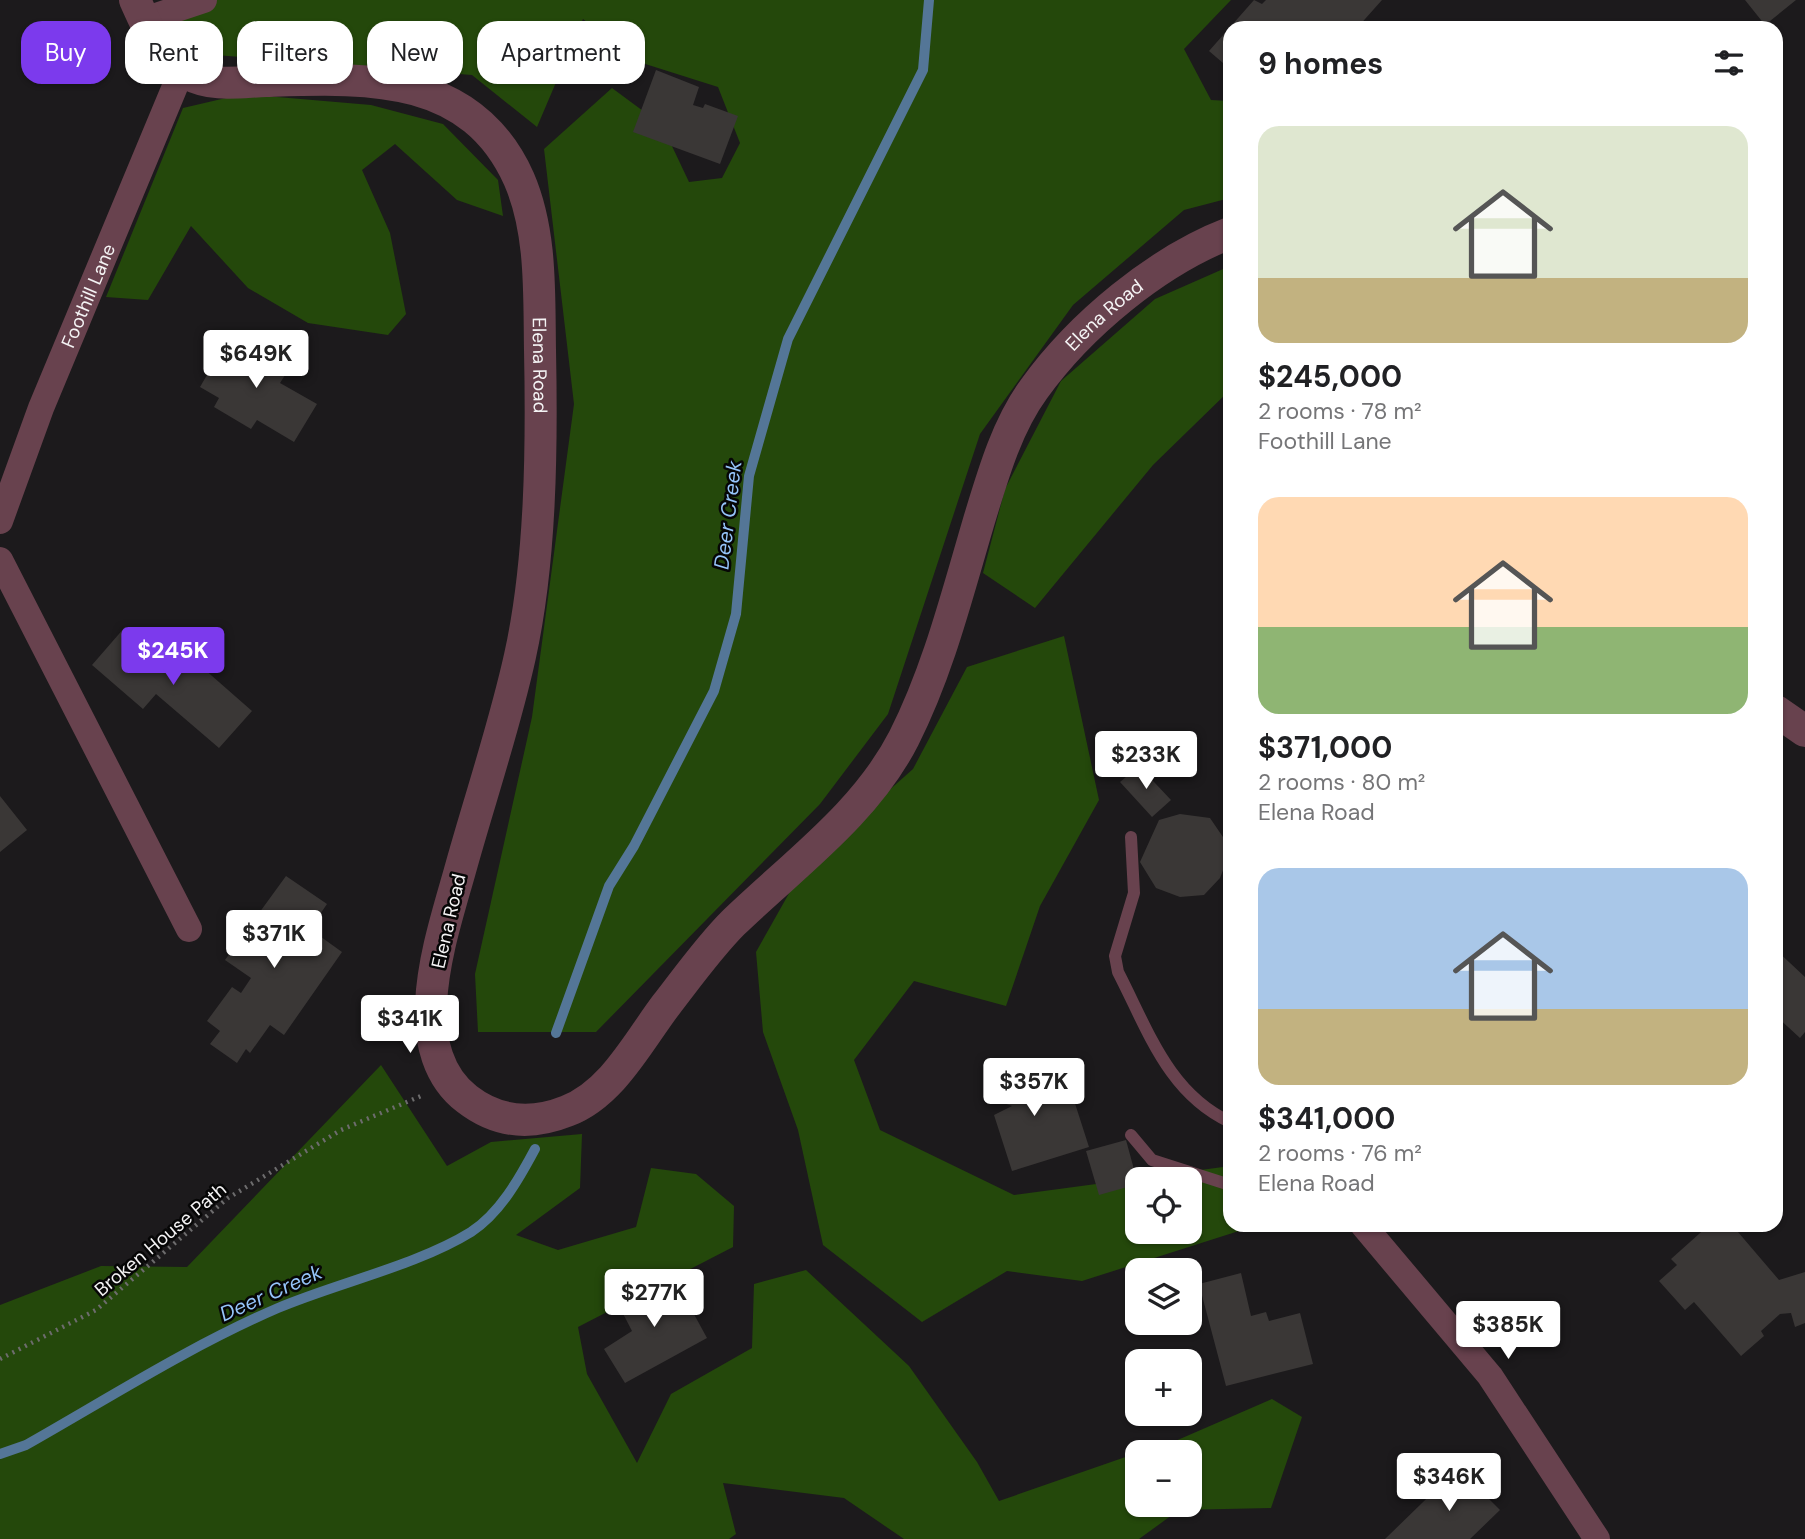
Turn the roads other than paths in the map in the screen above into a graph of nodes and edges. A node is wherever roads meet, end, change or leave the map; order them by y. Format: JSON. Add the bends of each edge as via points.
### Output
{"nodes":[{"id":1,"x":204,"y":0,"type":"edge"},
{"id":2,"x":140,"y":10,"type":"edge"},
{"id":3,"x":223,"y":83,"type":"edge"},
{"id":4,"x":176,"y":84,"type":"edge"},
{"id":5,"x":1223,"y":236,"type":"edge"},
{"id":6,"x":0,"y":521,"type":"edge"},
{"id":7,"x":0,"y":560,"type":"edge"},
{"id":8,"x":1783,"y":716,"type":"edge"},
{"id":9,"x":1805,"y":731,"type":"edge"},
{"id":10,"x":1130,"y":837,"type":"dead end"},
{"id":11,"x":189,"y":929,"type":"dead end"},
{"id":12,"x":1223,"y":1119,"type":"edge"},
{"id":13,"x":1131,"y":1135,"type":"dead end"},
{"id":14,"x":1223,"y":1183,"type":"edge"},
{"id":15,"x":1369,"y":1232,"type":"edge"},
{"id":16,"x":1597,"y":1539,"type":"edge"}],
"edges":[{"from":1,"to":2,"type":"street"},
{"from":3,"to":5,"type":"street","name":"Elena Road","via":[[379,80],[444,97],[490,131],[519,180],[533,227],[541,399],[537,532],[521,652],[438,950],[431,1003],[432,1037],[441,1069],[451,1084],[471,1103],[499,1117],[524,1122],[572,1110],[611,1081],[726,930],[859,804],[884,773],[907,733],[950,621],[1007,440],[1031,393],[1074,340],[1130,291],[1205,242]]},
{"from":4,"to":6,"type":"street","name":"Foothill Lane","via":[[41,408]]},
{"from":7,"to":11,"type":"street"},
{"from":8,"to":9,"type":"street"},
{"from":10,"to":12,"type":"lane","via":[[1135,894],[1115,956],[1118,972],[1174,1081],[1207,1111]]},
{"from":13,"to":14,"type":"lane","via":[[1152,1160]]},
{"from":15,"to":16,"type":"street","via":[[1490,1376]]}]}
